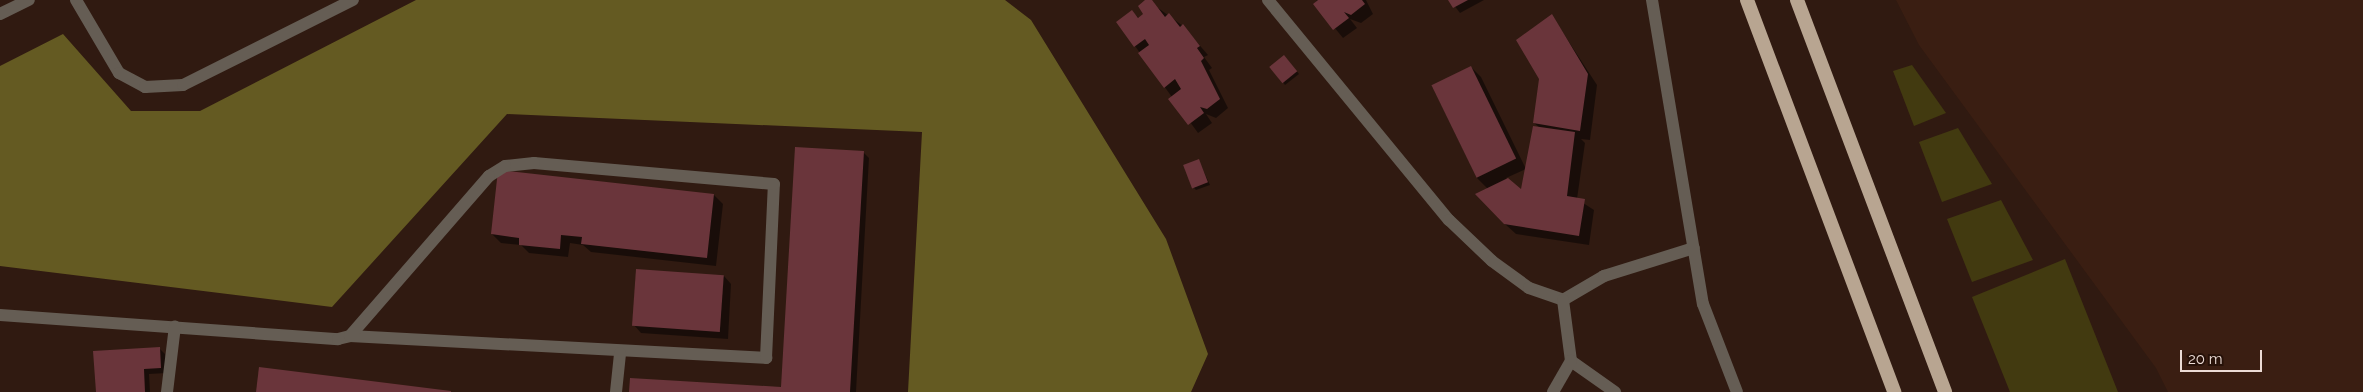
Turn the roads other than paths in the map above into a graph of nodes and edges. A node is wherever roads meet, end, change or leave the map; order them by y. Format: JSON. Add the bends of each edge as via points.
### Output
{"nodes":[{"id":1,"x":29,"y":0,"type":"edge"},
{"id":2,"x":76,"y":0,"type":"edge"},
{"id":3,"x":353,"y":0,"type":"edge"},
{"id":4,"x":1268,"y":0,"type":"edge"},
{"id":5,"x":1652,"y":0,"type":"edge"},
{"id":6,"x":1747,"y":0,"type":"edge"},
{"id":7,"x":1797,"y":0,"type":"edge"},
{"id":8,"x":0,"y":14,"type":"edge"},
{"id":9,"x":1694,"y":248,"type":"junction"},
{"id":10,"x":1563,"y":300,"type":"junction"},
{"id":11,"x":0,"y":315,"type":"edge"},
{"id":12,"x":175,"y":326,"type":"junction"},
{"id":13,"x":350,"y":336,"type":"junction"},
{"id":14,"x":620,"y":353,"type":"junction"},
{"id":15,"x":1571,"y":361,"type":"junction"},
{"id":16,"x":167,"y":392,"type":"edge"},
{"id":17,"x":616,"y":392,"type":"edge"},
{"id":18,"x":1553,"y":392,"type":"edge"},
{"id":19,"x":1615,"y":392,"type":"edge"},
{"id":20,"x":1736,"y":392,"type":"edge"},
{"id":21,"x":1894,"y":392,"type":"edge"},
{"id":22,"x":1945,"y":392,"type":"edge"}],
"edges":[{"from":1,"to":8,"type":"street"},
{"from":2,"to":3,"type":"street","via":[[119,73],[145,87],[183,85]]},
{"from":4,"to":10,"type":"street","via":[[1449,220],[1492,261],[1529,288]]},
{"from":5,"to":9,"type":"street"},
{"from":6,"to":21,"type":"highway"},
{"from":7,"to":22,"type":"highway"},
{"from":9,"to":10,"type":"street","via":[[1604,276]]},
{"from":9,"to":20,"type":"street","via":[[1703,304]]},
{"from":10,"to":15,"type":"street"},
{"from":11,"to":12,"type":"street"},
{"from":12,"to":13,"type":"street","via":[[338,339]]},
{"from":12,"to":16,"type":"street"},
{"from":13,"to":14,"type":"street"},
{"from":13,"to":14,"type":"street","via":[[489,176],[505,166],[534,163],[774,184],[766,358]]},
{"from":14,"to":17,"type":"street"},
{"from":15,"to":18,"type":"street"},
{"from":15,"to":19,"type":"street"}]}
